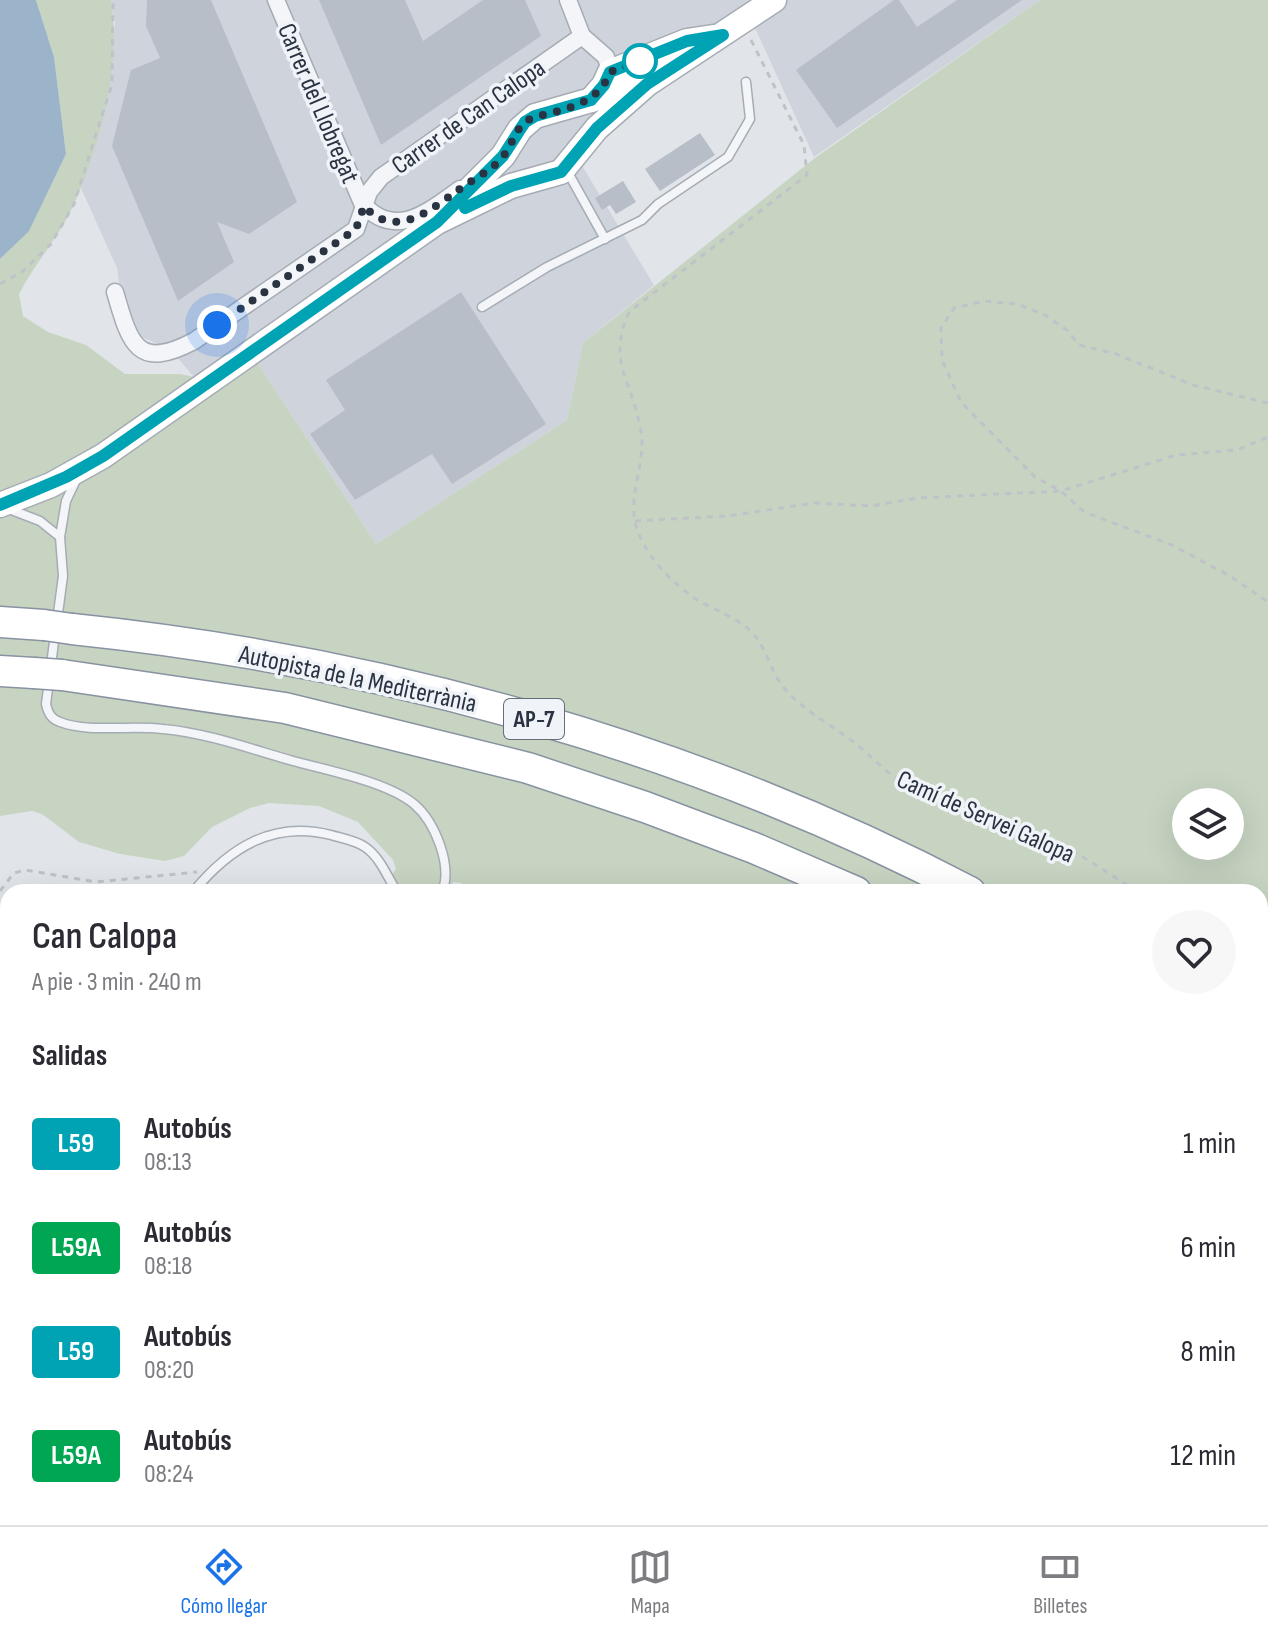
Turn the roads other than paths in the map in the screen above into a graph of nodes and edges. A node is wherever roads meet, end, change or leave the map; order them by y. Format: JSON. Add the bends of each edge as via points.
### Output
{"nodes":[{"id":1,"x":276,"y":0,"type":"edge"},
{"id":2,"x":568,"y":0,"type":"edge"},
{"id":3,"x":774,"y":0,"type":"edge"},
{"id":4,"x":732,"y":29,"type":"junction"},
{"id":5,"x":582,"y":36,"type":"junction"},
{"id":6,"x":610,"y":72,"type":"junction"},
{"id":7,"x":746,"y":82,"type":"dead end"},
{"id":8,"x":647,"y":84,"type":"junction"},
{"id":9,"x":591,"y":100,"type":"junction"},
{"id":10,"x":548,"y":114,"type":"junction"},
{"id":11,"x":515,"y":140,"type":"junction"},
{"id":12,"x":570,"y":161,"type":"junction"},
{"id":13,"x":489,"y":171,"type":"junction"},
{"id":14,"x":541,"y":176,"type":"junction"},
{"id":15,"x":364,"y":206,"type":"junction"},
{"id":16,"x":437,"y":222,"type":"junction"},
{"id":17,"x":605,"y":239,"type":"junction"},
{"id":18,"x":115,"y":292,"type":"dead end"},
{"id":19,"x":482,"y":307,"type":"dead end"},
{"id":20,"x":81,"y":470,"type":"junction"},
{"id":21,"x":0,"y":506,"type":"edge"},
{"id":22,"x":60,"y":537,"type":"junction"},
{"id":23,"x":0,"y":622,"type":"edge"},
{"id":24,"x":0,"y":671,"type":"edge"},
{"id":25,"x":200,"y":884,"type":"edge"},
{"id":26,"x":393,"y":884,"type":"edge"},
{"id":27,"x":446,"y":884,"type":"edge"},
{"id":28,"x":837,"y":884,"type":"edge"},
{"id":29,"x":954,"y":884,"type":"edge"}],
"edges":[{"from":1,"to":15,"type":"street","name":"Carrer del Llobregat"},
{"from":2,"to":5,"type":"street"},
{"from":3,"to":4,"type":"main road"},
{"from":4,"to":6,"type":"main road"},
{"from":4,"to":8,"type":"main road"},
{"from":5,"to":6,"type":"street","via":[[606,57]]},
{"from":5,"to":15,"type":"street","name":"Carrer de Can Calopa","via":[[381,177]]},
{"from":6,"to":9,"type":"main road"},
{"from":7,"to":17,"type":"lane","via":[[750,119],[728,157],[642,220]]},
{"from":8,"to":9,"type":"main road"},
{"from":8,"to":12,"type":"main road","via":[[597,128]]},
{"from":9,"to":10,"type":"main road"},
{"from":10,"to":11,"type":"main road","via":[[525,122]]},
{"from":10,"to":12,"type":"main road","via":[[571,128],[576,142]]},
{"from":11,"to":13,"type":"main road"},
{"from":11,"to":14,"type":"main road","via":[[520,163]]},
{"from":12,"to":14,"type":"main road","via":[[551,176]]},
{"from":12,"to":17,"type":"lane"},
{"from":13,"to":15,"type":"street","name":"Carrer del Llobregat","via":[[408,221],[372,214]]},
{"from":13,"to":16,"type":"main road"},
{"from":14,"to":16,"type":"main road"},
{"from":15,"to":18,"type":"street","name":"Carrer de Can Calopa","via":[[356,229],[170,354],[154,356],[137,347]]},
{"from":16,"to":20,"type":"main road"},
{"from":17,"to":19,"type":"lane"},
{"from":20,"to":21,"type":"main road"},
{"from":20,"to":22,"type":"lane","via":[[66,501]]},
{"from":21,"to":22,"type":"lane","via":[[40,521]]},
{"from":22,"to":27,"type":"lane","via":[[63,576],[46,704],[56,721],[205,736],[370,782],[413,803],[435,830]]},
{"from":23,"to":29,"type":"highway","name":"Autopista de la Mediterrània","number":"AP-7","via":[[297,660],[509,711],[764,797]]},
{"from":24,"to":28,"type":"highway","name":"Autopista de la Mediterrània","number":"AP-7","via":[[285,708],[514,764],[645,807]]},
{"from":25,"to":26,"type":"lane","via":[[240,846],[306,828],[364,846]]}]}
